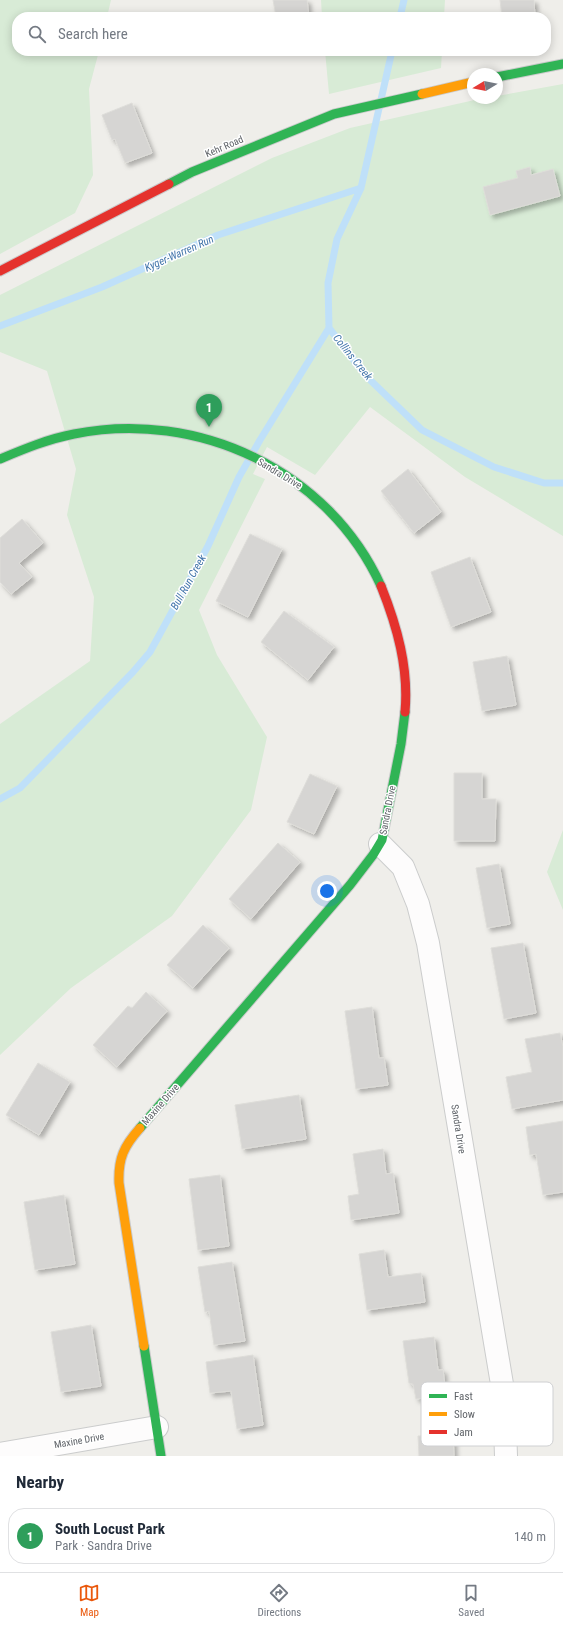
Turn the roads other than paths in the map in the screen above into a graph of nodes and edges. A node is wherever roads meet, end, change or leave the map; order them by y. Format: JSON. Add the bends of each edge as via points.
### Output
{"nodes":[{"id":1,"x":563,"y":64,"type":"edge"},
{"id":2,"x":503,"y":76,"type":"edge"},
{"id":3,"x":467,"y":83,"type":"edge"},
{"id":4,"x":0,"y":271,"type":"edge"},
{"id":5,"x":0,"y":459,"type":"edge"},
{"id":6,"x":380,"y":844,"type":"junction"},
{"id":7,"x":502,"y":1382,"type":"edge"},
{"id":8,"x":157,"y":1427,"type":"junction"},
{"id":9,"x":506,"y":1446,"type":"edge"},
{"id":10,"x":0,"y":1454,"type":"edge"},
{"id":11,"x":161,"y":1456,"type":"edge"},
{"id":12,"x":506,"y":1456,"type":"edge"}],
"edges":[{"from":1,"to":2,"type":"street"},
{"from":3,"to":4,"type":"street","name":"Kehr Road","via":[[334,114],[192,172]]},
{"from":5,"to":6,"type":"street","name":"Sandra Drive","via":[[48,439],[108,429],[165,430],[192,435],[235,447],[302,485],[350,532],[378,580],[403,658],[406,687],[399,755]]},
{"from":6,"to":7,"type":"street","name":"Sandra Drive","via":[[403,867],[418,904],[428,943]]},
{"from":6,"to":8,"type":"street","name":"Maxine Drive","via":[[350,885],[126,1144],[120,1158],[117,1175],[120,1197]]},
{"from":8,"to":10,"type":"street","name":"Maxine Drive"},
{"from":8,"to":11,"type":"street","name":"Maxine Drive"},
{"from":9,"to":12,"type":"street","name":"Sandra Drive"}]}
